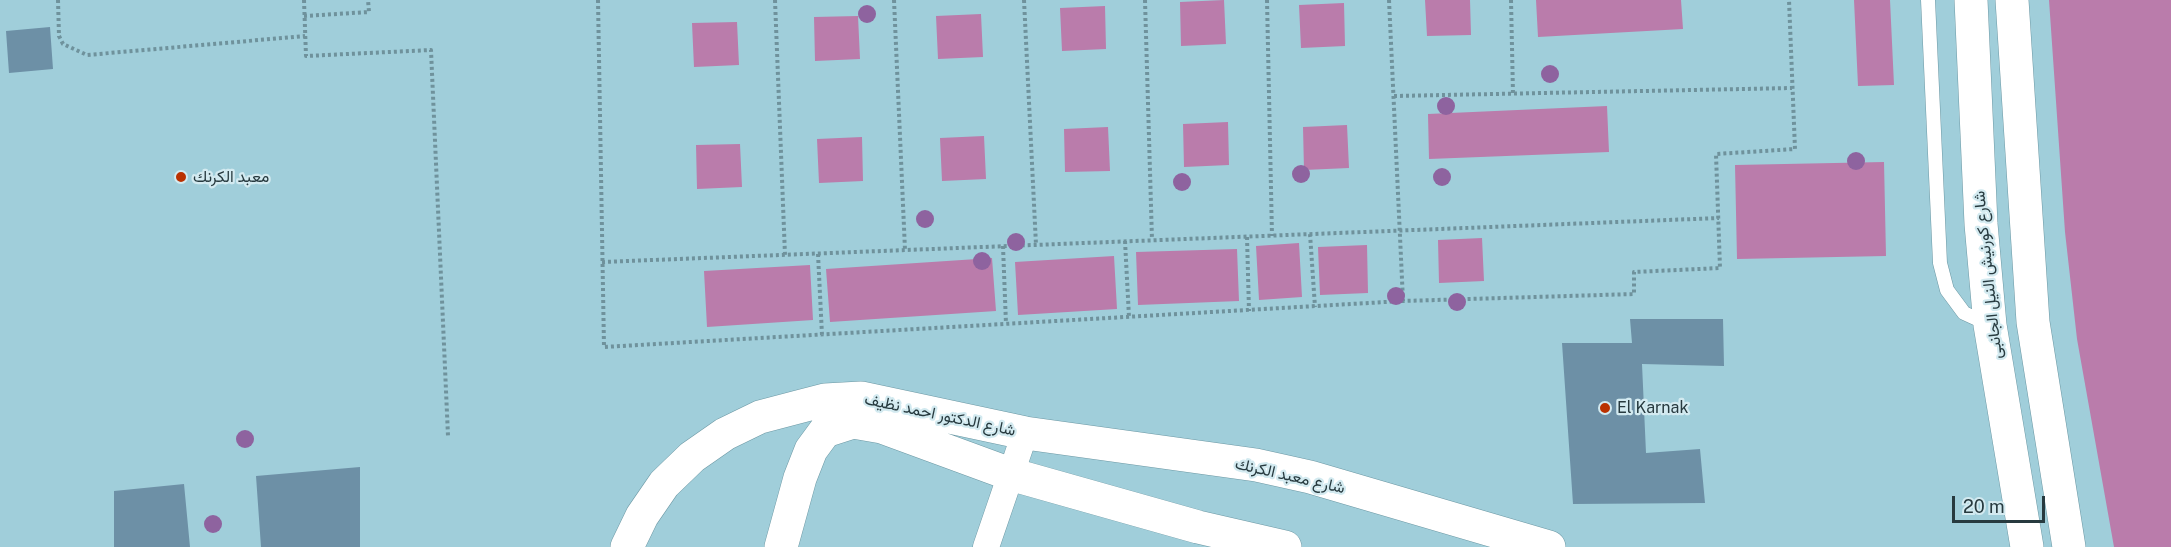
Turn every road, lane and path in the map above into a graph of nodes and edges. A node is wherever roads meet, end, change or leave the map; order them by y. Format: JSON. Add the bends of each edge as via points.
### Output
{"nodes":[{"id":1,"x":58,"y":0,"type":"edge"},
{"id":2,"x":304,"y":0,"type":"edge"},
{"id":3,"x":368,"y":0,"type":"edge"},
{"id":4,"x":598,"y":0,"type":"edge"},
{"id":5,"x":775,"y":0,"type":"edge"},
{"id":6,"x":894,"y":0,"type":"edge"},
{"id":7,"x":1024,"y":0,"type":"edge"},
{"id":8,"x":1144,"y":0,"type":"edge"},
{"id":9,"x":1268,"y":0,"type":"edge"},
{"id":10,"x":1389,"y":0,"type":"edge"},
{"id":11,"x":1511,"y":0,"type":"edge"},
{"id":12,"x":1789,"y":0,"type":"edge"},
{"id":13,"x":1928,"y":0,"type":"edge"},
{"id":14,"x":1971,"y":0,"type":"edge"},
{"id":15,"x":2012,"y":0,"type":"edge"},
{"id":16,"x":304,"y":16,"type":"junction"},
{"id":17,"x":305,"y":36,"type":"junction"},
{"id":18,"x":1792,"y":88,"type":"junction"},
{"id":19,"x":1514,"y":94,"type":"junction"},
{"id":20,"x":1394,"y":96,"type":"junction"},
{"id":21,"x":1719,"y":218,"type":"junction"},
{"id":22,"x":1399,"y":230,"type":"junction"},
{"id":23,"x":1310,"y":234,"type":"junction"},
{"id":24,"x":1272,"y":236,"type":"junction"},
{"id":25,"x":1247,"y":237,"type":"junction"},
{"id":26,"x":1152,"y":240,"type":"junction"},
{"id":27,"x":1125,"y":242,"type":"junction"},
{"id":28,"x":1036,"y":245,"type":"junction"},
{"id":29,"x":1003,"y":246,"type":"junction"},
{"id":30,"x":905,"y":250,"type":"junction"},
{"id":31,"x":818,"y":254,"type":"junction"},
{"id":32,"x":785,"y":255,"type":"junction"},
{"id":33,"x":602,"y":262,"type":"junction"},
{"id":34,"x":1402,"y":302,"type":"junction"},
{"id":35,"x":1315,"y":307,"type":"junction"},
{"id":36,"x":1249,"y":310,"type":"junction"},
{"id":37,"x":1129,"y":317,"type":"junction"},
{"id":38,"x":2034,"y":322,"type":"junction"},
{"id":39,"x":1006,"y":324,"type":"junction"},
{"id":40,"x":1990,"y":325,"type":"junction"},
{"id":41,"x":822,"y":335,"type":"junction"},
{"id":42,"x":1025,"y":433,"type":"junction"},
{"id":43,"x":448,"y":436,"type":"dead end"},
{"id":44,"x":1010,"y":474,"type":"junction"},
{"id":45,"x":627,"y":547,"type":"edge"},
{"id":46,"x":781,"y":547,"type":"edge"},
{"id":47,"x":986,"y":547,"type":"edge"},
{"id":48,"x":1285,"y":547,"type":"edge"},
{"id":49,"x":1549,"y":547,"type":"edge"},
{"id":50,"x":2027,"y":547,"type":"edge"},
{"id":51,"x":2069,"y":547,"type":"edge"}],
"edges":[{"from":1,"to":17,"type":"path","via":[[59,36],[63,44],[87,55]]},
{"from":2,"to":16,"type":"path"},
{"from":3,"to":16,"type":"path","via":[[369,12]]},
{"from":4,"to":33,"type":"path"},
{"from":5,"to":32,"type":"path"},
{"from":6,"to":30,"type":"path"},
{"from":7,"to":28,"type":"path"},
{"from":8,"to":26,"type":"path"},
{"from":9,"to":24,"type":"path"},
{"from":10,"to":20,"type":"path"},
{"from":11,"to":19,"type":"path"},
{"from":12,"to":18,"type":"path"},
{"from":13,"to":40,"type":"lane","via":[[1940,263],[1947,290],[1964,313]]},
{"from":14,"to":40,"type":"street","name":"شارع كورنيش النيل الجانبى","via":[[1981,224]]},
{"from":15,"to":38,"type":"street"},
{"from":16,"to":17,"type":"path"},
{"from":17,"to":43,"type":"path","via":[[306,56],[431,50]]},
{"from":18,"to":19,"type":"path"},
{"from":18,"to":21,"type":"path","via":[[1794,149],[1716,154]]},
{"from":19,"to":20,"type":"path"},
{"from":20,"to":22,"type":"path"},
{"from":21,"to":22,"type":"path"},
{"from":21,"to":34,"type":"path","via":[[1720,268],[1634,272],[1634,294]]},
{"from":22,"to":23,"type":"path"},
{"from":22,"to":34,"type":"path"},
{"from":23,"to":24,"type":"path"},
{"from":23,"to":35,"type":"path"},
{"from":24,"to":25,"type":"path"},
{"from":25,"to":26,"type":"path"},
{"from":25,"to":36,"type":"path"},
{"from":26,"to":27,"type":"path"},
{"from":27,"to":28,"type":"path"},
{"from":27,"to":37,"type":"path"},
{"from":28,"to":29,"type":"path"},
{"from":29,"to":30,"type":"path"},
{"from":29,"to":39,"type":"path"},
{"from":30,"to":31,"type":"path"},
{"from":31,"to":32,"type":"path"},
{"from":31,"to":41,"type":"path"},
{"from":32,"to":33,"type":"path"},
{"from":33,"to":41,"type":"path","via":[[604,347]]},
{"from":34,"to":35,"type":"path"},
{"from":35,"to":36,"type":"path"},
{"from":36,"to":37,"type":"path"},
{"from":37,"to":39,"type":"path"},
{"from":38,"to":40,"type":"street"},
{"from":38,"to":51,"type":"street"},
{"from":39,"to":41,"type":"path"},
{"from":40,"to":50,"type":"street","name":"شارع كورنيش النيل الجانبى"},
{"from":42,"to":44,"type":"street"},
{"from":42,"to":45,"type":"street","name":"شارع الدكتور احمد نظيف","via":[[861,398],[825,400],[760,417],[725,434],[692,457],[664,484]]},
{"from":42,"to":49,"type":"street","name":"شارع معبد الكرنك","via":[[1256,465]]},
{"from":44,"to":46,"type":"street","name":"شارع الدكتور احمد نظيف","via":[[882,427],[853,422],[825,431],[812,450]]},
{"from":44,"to":47,"type":"street"},
{"from":44,"to":48,"type":"street"}]}
